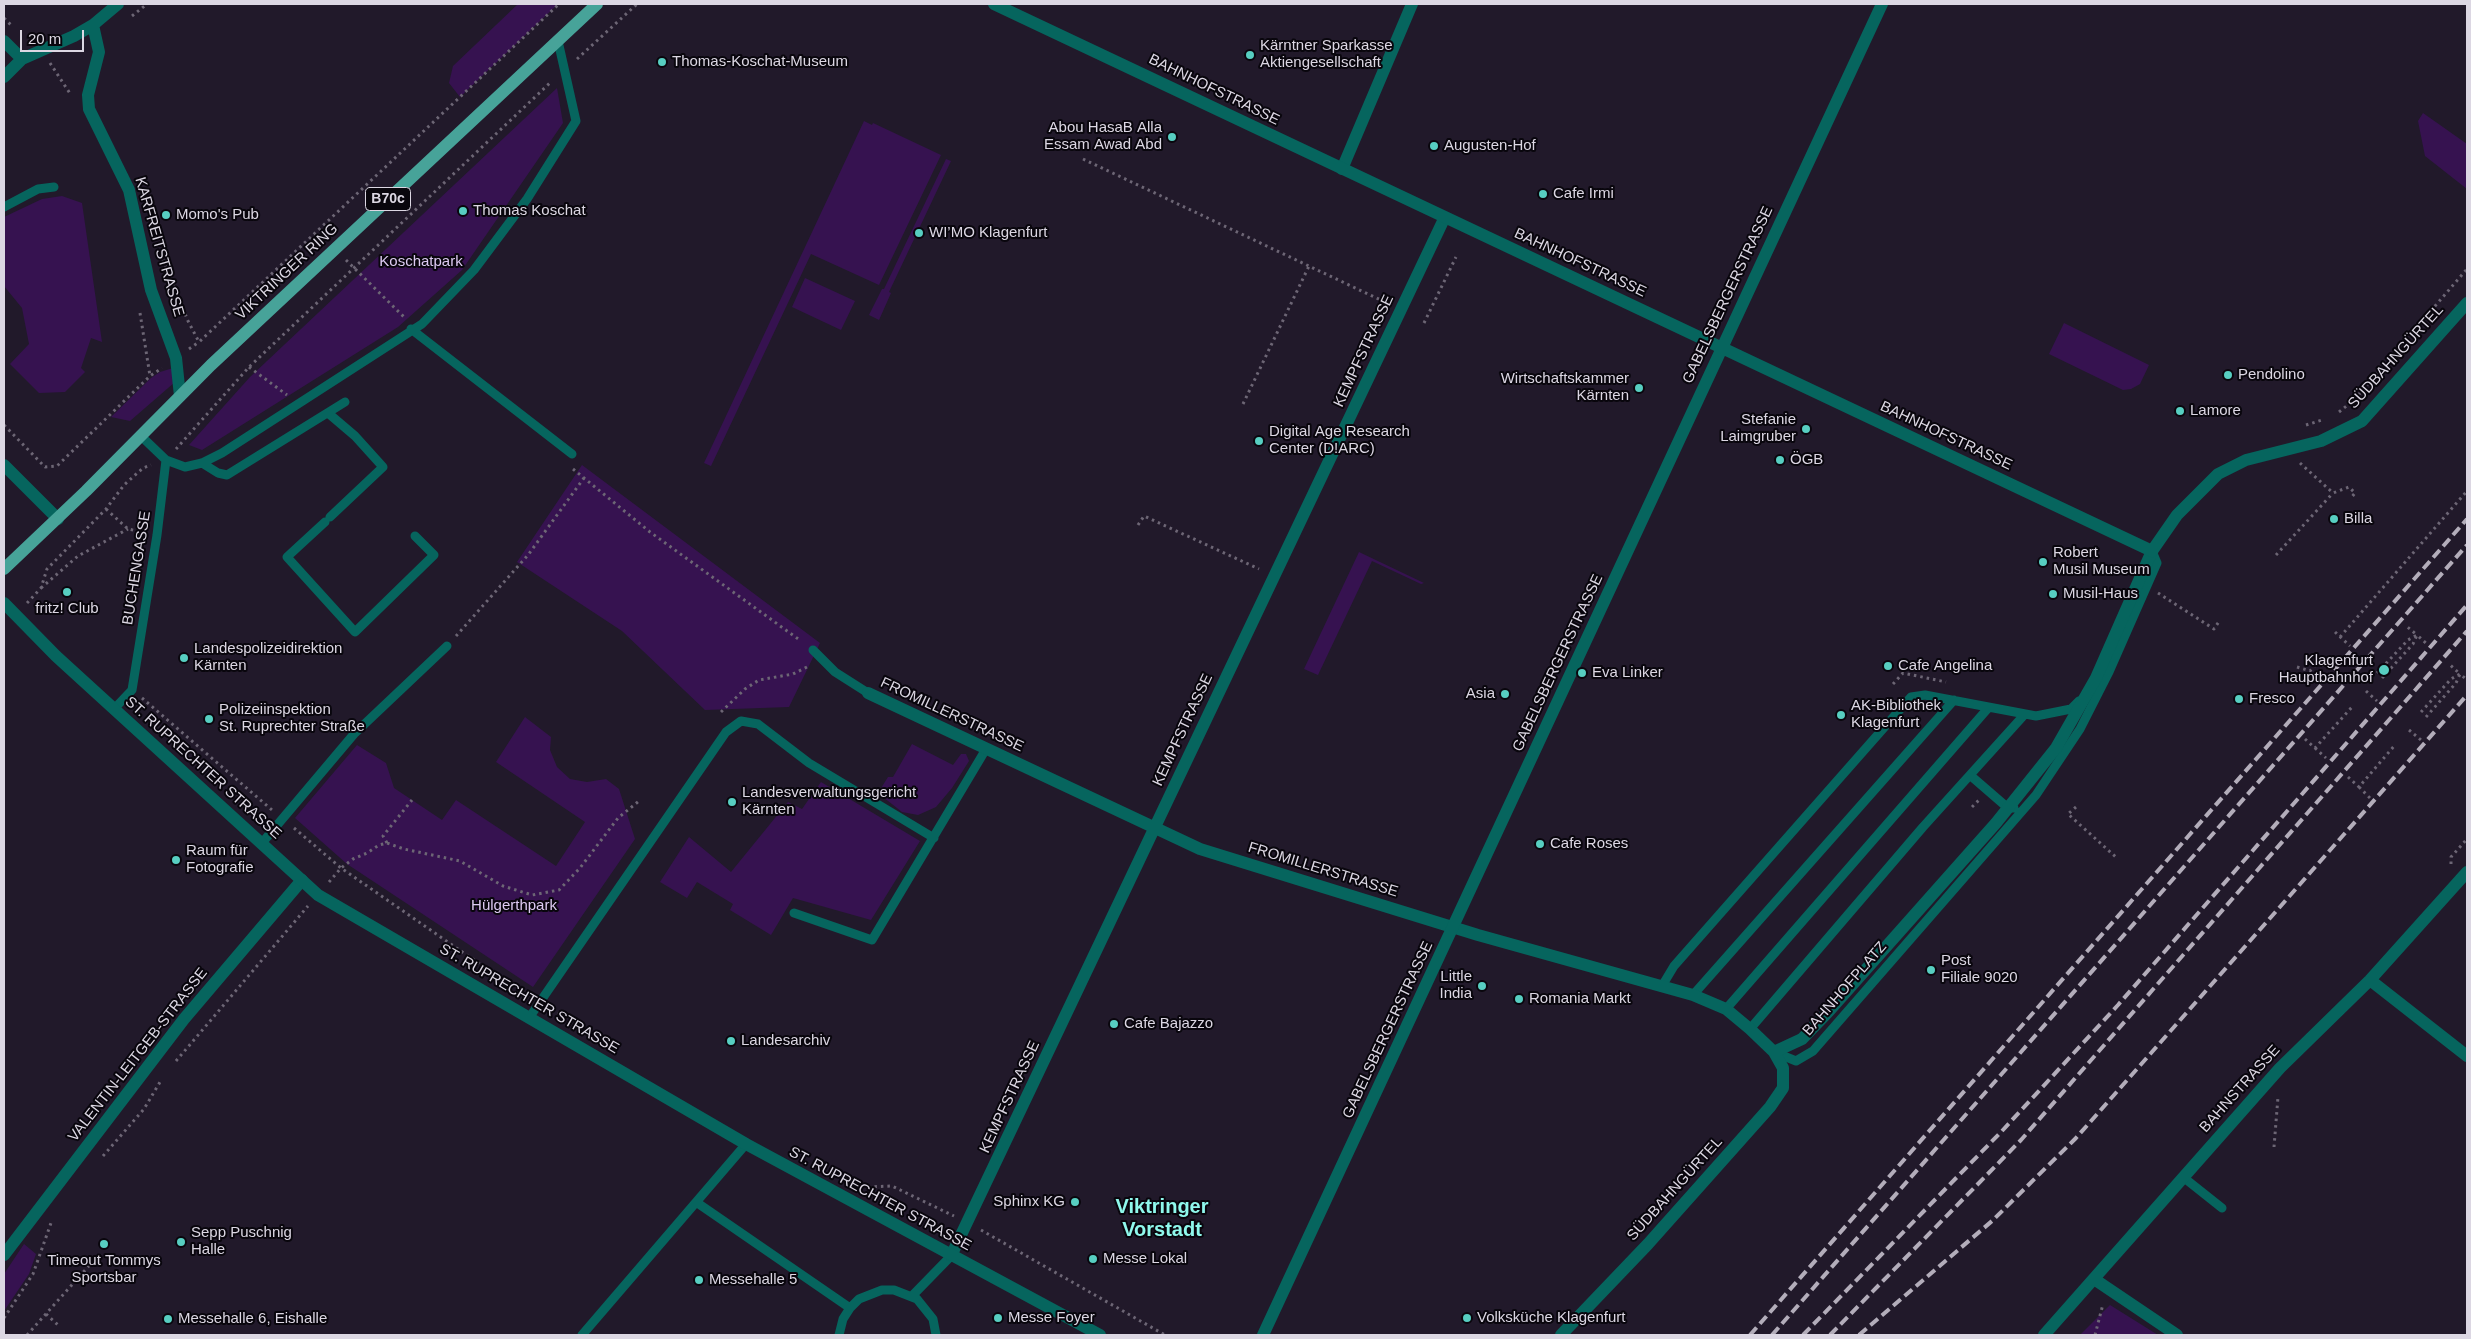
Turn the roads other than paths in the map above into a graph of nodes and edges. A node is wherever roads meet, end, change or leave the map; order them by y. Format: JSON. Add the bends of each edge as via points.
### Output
{"nodes":[{"id":1,"x":118,"y":4,"type":"edge"},
{"id":2,"x":598,"y":4,"type":"edge"},
{"id":3,"x":994,"y":4,"type":"edge"},
{"id":4,"x":1412,"y":4,"type":"edge"},
{"id":5,"x":1882,"y":4,"type":"edge"},
{"id":6,"x":93,"y":25,"type":"junction"},
{"id":7,"x":4,"y":41,"type":"edge"},
{"id":8,"x":558,"y":41,"type":"junction"},
{"id":9,"x":22,"y":59,"type":"junction"},
{"id":10,"x":4,"y":76,"type":"edge"},
{"id":11,"x":1342,"y":169,"type":"junction"},
{"id":12,"x":54,"y":187,"type":"dead end"},
{"id":13,"x":4,"y":206,"type":"edge"},
{"id":14,"x":1444,"y":218,"type":"junction"},
{"id":15,"x":2467,"y":302,"type":"edge"},
{"id":16,"x":411,"y":329,"type":"junction"},
{"id":17,"x":1722,"y":348,"type":"junction"},
{"id":18,"x":180,"y":396,"type":"junction"},
{"id":19,"x":345,"y":402,"type":"dead end"},
{"id":20,"x":328,"y":413,"type":"junction"},
{"id":21,"x":141,"y":436,"type":"junction"},
{"id":22,"x":572,"y":454,"type":"dead end"},
{"id":23,"x":166,"y":460,"type":"junction"},
{"id":24,"x":202,"y":463,"type":"junction"},
{"id":25,"x":4,"y":465,"type":"edge"},
{"id":26,"x":58,"y":518,"type":"junction"},
{"id":27,"x":415,"y":536,"type":"dead end"},
{"id":28,"x":2152,"y":551,"type":"junction"},
{"id":29,"x":4,"y":569,"type":"edge"},
{"id":30,"x":4,"y":604,"type":"edge"},
{"id":31,"x":447,"y":646,"type":"road end"},
{"id":32,"x":817,"y":653,"type":"road end"},
{"id":33,"x":2088,"y":692,"type":"junction"},
{"id":34,"x":868,"y":693,"type":"joint"},
{"id":35,"x":1954,"y":700,"type":"junction"},
{"id":36,"x":1989,"y":707,"type":"junction"},
{"id":37,"x":114,"y":709,"type":"junction"},
{"id":38,"x":2025,"y":714,"type":"junction"},
{"id":39,"x":986,"y":749,"type":"junction"},
{"id":40,"x":1971,"y":776,"type":"junction"},
{"id":41,"x":2031,"y":790,"type":"junction"},
{"id":42,"x":2008,"y":808,"type":"junction"},
{"id":43,"x":2024,"y":808,"type":"junction"},
{"id":44,"x":1155,"y":829,"type":"junction"},
{"id":45,"x":934,"y":838,"type":"junction"},
{"id":46,"x":262,"y":843,"type":"junction"},
{"id":47,"x":2467,"y":872,"type":"edge"},
{"id":48,"x":302,"y":880,"type":"junction"},
{"id":49,"x":794,"y":913,"type":"dead end"},
{"id":50,"x":1453,"y":928,"type":"junction"},
{"id":51,"x":2370,"y":980,"type":"junction"},
{"id":52,"x":1662,"y":986,"type":"junction"},
{"id":53,"x":1693,"y":995,"type":"junction"},
{"id":54,"x":1726,"y":1009,"type":"junction"},
{"id":55,"x":529,"y":1018,"type":"junction"},
{"id":56,"x":1750,"y":1029,"type":"junction"},
{"id":57,"x":1774,"y":1052,"type":"junction"},
{"id":58,"x":2467,"y":1056,"type":"edge"},
{"id":59,"x":746,"y":1144,"type":"junction"},
{"id":60,"x":2183,"y":1177,"type":"junction"},
{"id":61,"x":696,"y":1202,"type":"junction"},
{"id":62,"x":2222,"y":1208,"type":"dead end"},
{"id":63,"x":4,"y":1255,"type":"edge"},
{"id":64,"x":951,"y":1256,"type":"junction"},
{"id":65,"x":2094,"y":1279,"type":"junction"},
{"id":66,"x":912,"y":1296,"type":"junction"},
{"id":67,"x":850,"y":1308,"type":"junction"},
{"id":68,"x":582,"y":1335,"type":"edge"},
{"id":69,"x":839,"y":1335,"type":"edge"},
{"id":70,"x":936,"y":1335,"type":"edge"},
{"id":71,"x":1100,"y":1335,"type":"edge"},
{"id":72,"x":1263,"y":1335,"type":"edge"},
{"id":73,"x":1561,"y":1335,"type":"edge"},
{"id":74,"x":2044,"y":1335,"type":"edge"},
{"id":75,"x":2177,"y":1335,"type":"edge"}],
"edges":[{"from":1,"to":6,"type":"street"},
{"from":2,"to":8,"type":"main road","name":"VIKTRINGER RING","number":"B70c"},
{"from":3,"to":11,"type":"street","name":"BAHNHOFSTRASSE"},
{"from":4,"to":11,"type":"street"},
{"from":5,"to":17,"type":"street","name":"GABELSBERGERSTRASSE"},
{"from":6,"to":9,"type":"street"},
{"from":6,"to":18,"type":"street","name":"KARFREITSTRASSE","via":[[99,52],[88,95],[89,109],[129,190],[151,290],[176,358]]},
{"from":7,"to":9,"type":"street"},
{"from":8,"to":16,"type":"lane","via":[[576,121],[528,199],[474,270],[422,324]]},
{"from":8,"to":18,"type":"main road","name":"VIKTRINGER RING","number":"B70c"},
{"from":9,"to":10,"type":"street"},
{"from":11,"to":14,"type":"street","name":"BAHNHOFSTRASSE"},
{"from":12,"to":13,"type":"lane","via":[[38,189]]},
{"from":14,"to":17,"type":"street","name":"BAHNHOFSTRASSE"},
{"from":14,"to":44,"type":"street","name":"KEMPFSTRASSE"},
{"from":15,"to":28,"type":"street","name":"SÜDBAHNGÜRTEL","via":[[2362,420],[2321,441],[2246,460],[2218,474],[2177,515]]},
{"from":16,"to":22,"type":"lane"},
{"from":16,"to":24,"type":"lane"},
{"from":17,"to":28,"type":"street","name":"BAHNHOFSTRASSE"},
{"from":17,"to":50,"type":"street","name":"GABELSBERGERSTRASSE"},
{"from":18,"to":21,"type":"main road","name":"VIKTRINGER RING","number":"B70c"},
{"from":19,"to":20,"type":"lane"},
{"from":20,"to":24,"type":"lane","via":[[226,474]]},
{"from":20,"to":27,"type":"lane","via":[[355,436],[383,467],[287,557],[355,632],[434,555]]},
{"from":21,"to":23,"type":"lane"},
{"from":21,"to":26,"type":"main road","name":"VIKTRINGER RING","number":"B70c"},
{"from":23,"to":24,"type":"lane","via":[[185,467]]},
{"from":23,"to":37,"type":"lane","name":"BUCHENGASSE","via":[[158,535],[132,690]]},
{"from":25,"to":26,"type":"street"},
{"from":26,"to":29,"type":"main road","name":"VIKTRINGER RING","number":"B70c"},
{"from":28,"to":33,"type":"street","name":"SÜDBAHNGÜRTEL"},
{"from":28,"to":41,"type":"lane","via":[[2157,563],[2109,672],[2080,729]]},
{"from":30,"to":37,"type":"street","name":"ST. RUPRECHTER STRASSE"},
{"from":31,"to":46,"type":"lane","via":[[354,734]]},
{"from":32,"to":34,"type":"lane","via":[[835,672]]},
{"from":33,"to":38,"type":"lane","via":[[2070,709],[2051,715]]},
{"from":33,"to":41,"type":"street","name":"SÜDBAHNGÜRTEL"},
{"from":34,"to":39,"type":"street","name":"FROMILLERSTRASSE"},
{"from":35,"to":36,"type":"lane"},
{"from":35,"to":52,"type":"lane","via":[[1925,695],[1911,697],[1674,966]]},
{"from":35,"to":53,"type":"lane"},
{"from":36,"to":38,"type":"lane"},
{"from":36,"to":54,"type":"lane"},
{"from":37,"to":46,"type":"street","name":"ST. RUPRECHTER STRASSE"},
{"from":38,"to":40,"type":"lane"},
{"from":39,"to":44,"type":"street","name":"FROMILLERSTRASSE"},
{"from":39,"to":45,"type":"lane"},
{"from":40,"to":42,"type":"lane"},
{"from":40,"to":56,"type":"lane","via":[[1923,827]]},
{"from":41,"to":42,"type":"street","name":"BAHNHOFPLATZ"},
{"from":41,"to":43,"type":"lane","name":"BAHNHOFPLATZ"},
{"from":42,"to":43,"type":"lane"},
{"from":42,"to":57,"type":"street","name":"BAHNHOFPLATZ","via":[[1829,1011],[1802,1039]]},
{"from":43,"to":57,"type":"lane","name":"BAHNHOFPLATZ","via":[[1813,1051],[1796,1061]]},
{"from":44,"to":50,"type":"street","name":"FROMILLERSTRASSE","via":[[1200,849]]},
{"from":44,"to":64,"type":"street","name":"KEMPFSTRASSE"},
{"from":45,"to":49,"type":"lane","via":[[872,940]]},
{"from":45,"to":55,"type":"lane","via":[[809,763],[758,724],[741,721],[726,732]]},
{"from":46,"to":48,"type":"street","name":"ST. RUPRECHTER STRASSE"},
{"from":47,"to":51,"type":"street","name":"BAHNSTRASSE"},
{"from":48,"to":55,"type":"street","name":"ST. RUPRECHTER STRASSE","via":[[318,895]]},
{"from":48,"to":63,"type":"street","name":"VALENTIN-LEITGEB-STRASSE","via":[[184,1019]]},
{"from":50,"to":52,"type":"street","name":"FROMILLERSTRASSE"},
{"from":50,"to":72,"type":"street","name":"GABELSBERGERSTRASSE"},
{"from":51,"to":58,"type":"street"},
{"from":51,"to":60,"type":"street","name":"BAHNSTRASSE","via":[[2280,1068]]},
{"from":52,"to":53,"type":"street","name":"FROMILLERSTRASSE"},
{"from":53,"to":54,"type":"street","name":"FROMILLERSTRASSE"},
{"from":54,"to":56,"type":"street","name":"FROMILLERSTRASSE"},
{"from":55,"to":59,"type":"street","name":"ST. RUPRECHTER STRASSE"},
{"from":56,"to":57,"type":"street","name":"FROMILLERSTRASSE"},
{"from":57,"to":73,"type":"street","name":"SÜDBAHNGÜRTEL","via":[[1783,1068],[1783,1088],[1770,1107],[1648,1244]]},
{"from":59,"to":61,"type":"lane"},
{"from":59,"to":64,"type":"street","name":"ST. RUPRECHTER STRASSE"},
{"from":60,"to":62,"type":"lane"},
{"from":60,"to":65,"type":"street","name":"BAHNSTRASSE"},
{"from":61,"to":67,"type":"lane"},
{"from":61,"to":68,"type":"lane"},
{"from":64,"to":66,"type":"lane"},
{"from":64,"to":71,"type":"street","name":"ST. RUPRECHTER STRASSE"},
{"from":65,"to":74,"type":"street","name":"BAHNSTRASSE"},
{"from":65,"to":75,"type":"street"},
{"from":66,"to":67,"type":"lane","via":[[882,1290],[859,1299]]},
{"from":66,"to":70,"type":"lane","via":[[933,1319]]},
{"from":67,"to":69,"type":"lane","via":[[843,1318]]}]}
